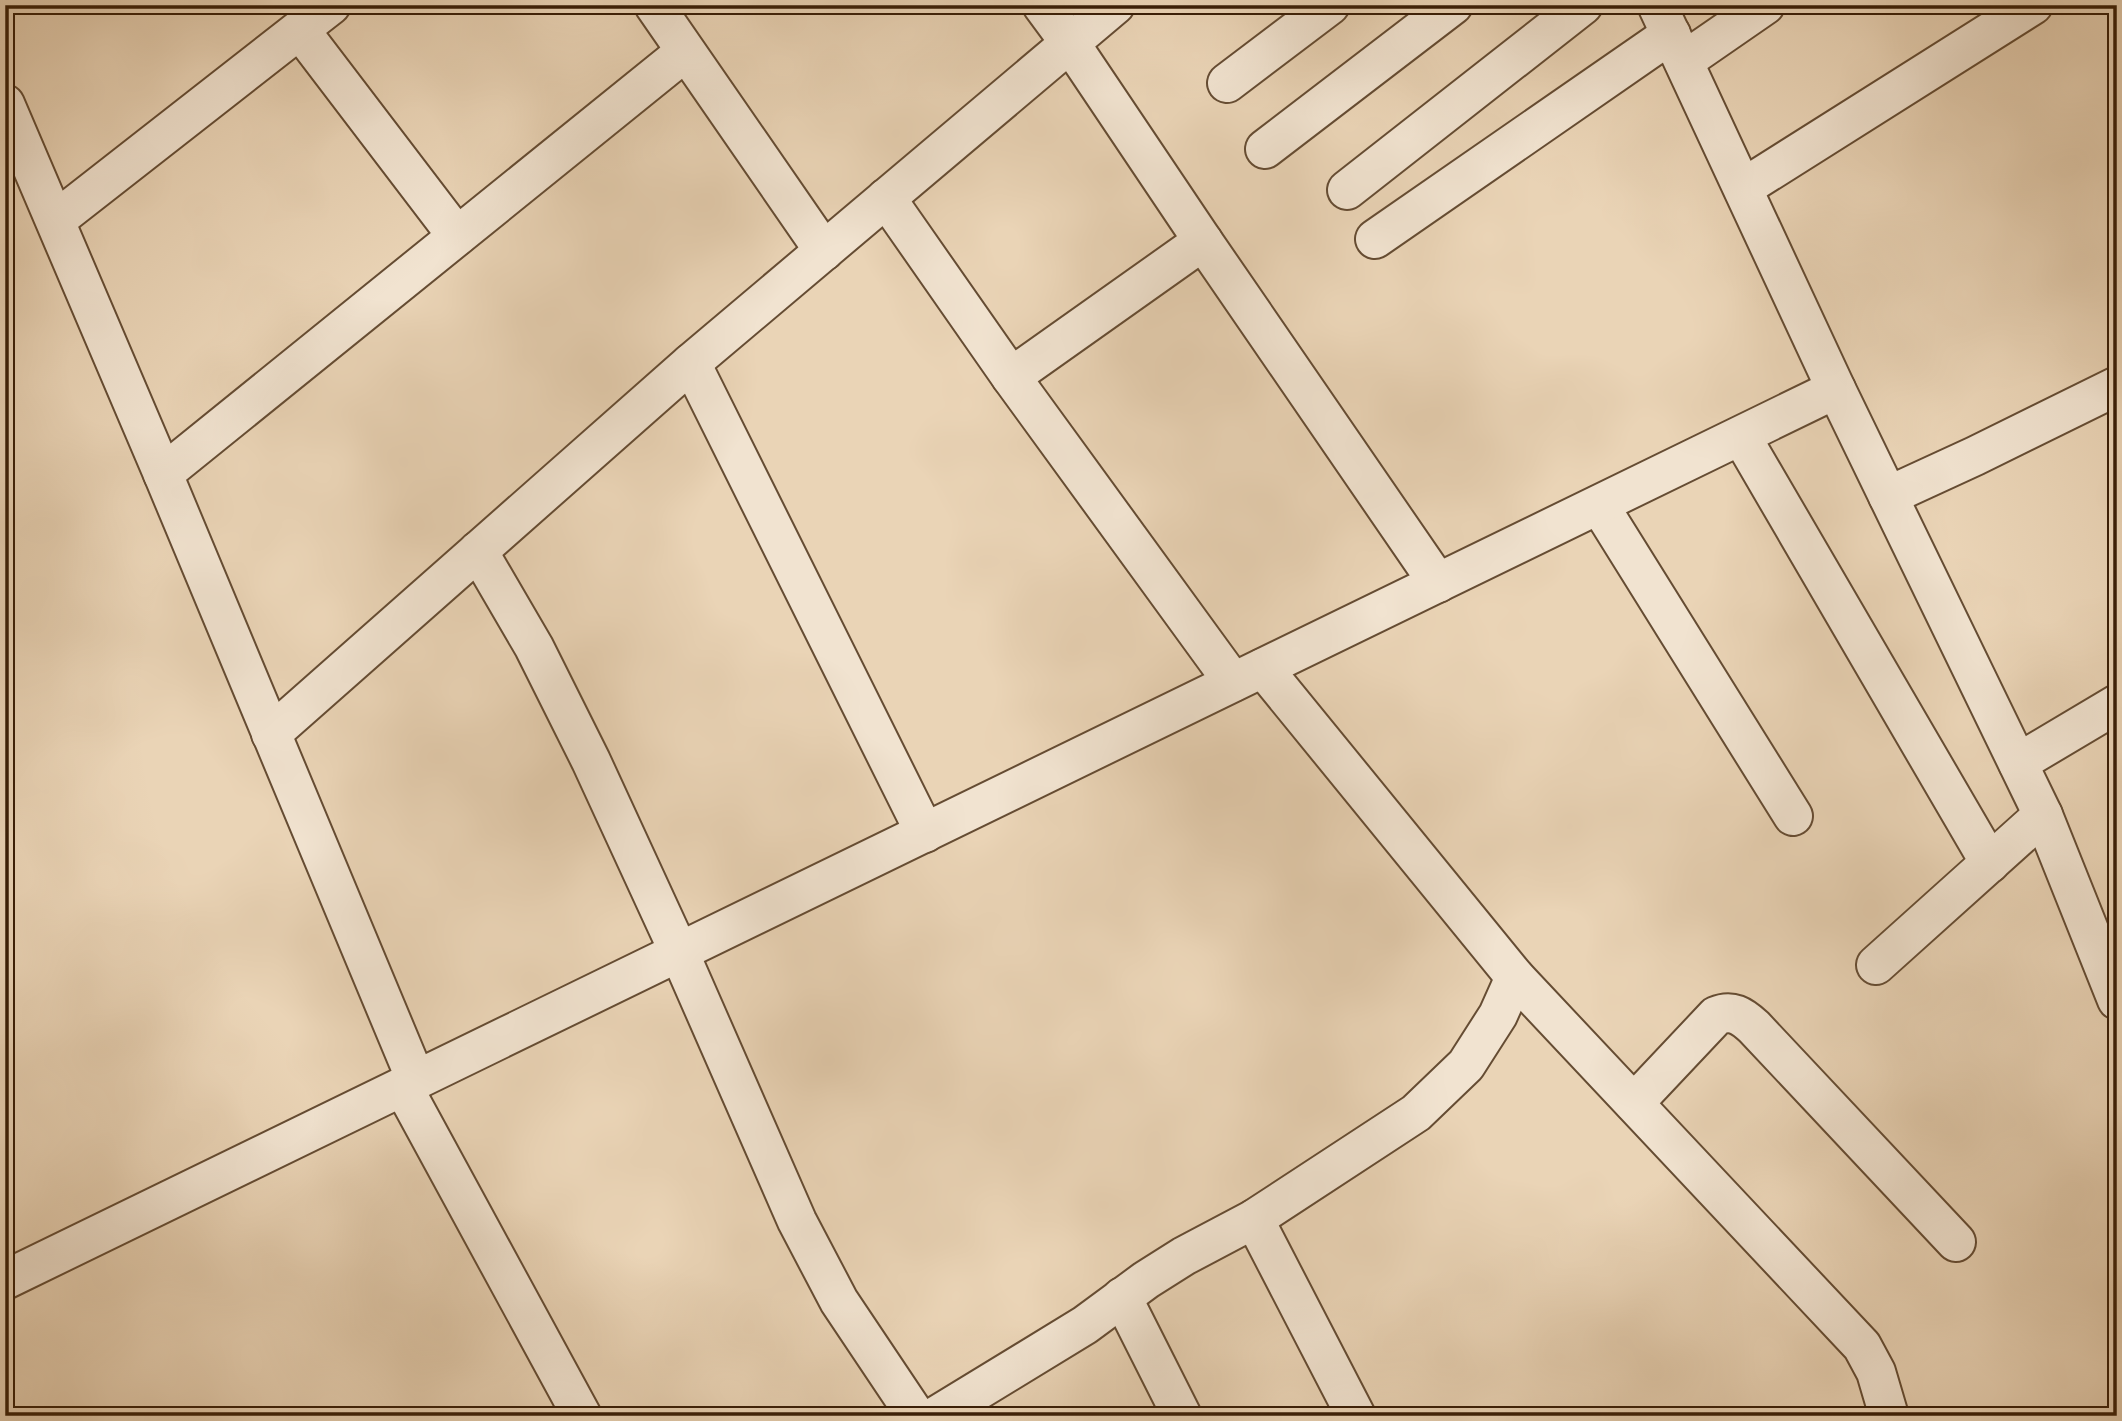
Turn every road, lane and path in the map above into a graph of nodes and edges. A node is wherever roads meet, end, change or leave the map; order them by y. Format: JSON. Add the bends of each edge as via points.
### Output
{"nodes":[{"id":1,"x":331,"y":5,"type":"edge"},
{"id":2,"x":654,"y":5,"type":"edge"},
{"id":3,"x":1042,"y":5,"type":"edge"},
{"id":4,"x":1115,"y":5,"type":"edge"},
{"id":5,"x":1330,"y":5,"type":"edge"},
{"id":6,"x":1453,"y":5,"type":"edge"},
{"id":7,"x":1583,"y":5,"type":"edge"},
{"id":8,"x":1765,"y":5,"type":"edge"},
{"id":9,"x":2016,"y":9,"type":"edge"},
{"id":10,"x":300,"y":30,"type":"junction"},
{"id":11,"x":1671,"y":34,"type":"edge"},
{"id":12,"x":1070,"y":43,"type":"junction"},
{"id":13,"x":685,"y":52,"type":"junction"},
{"id":14,"x":1227,"y":83,"type":"dead end"},
{"id":15,"x":5,"y":104,"type":"edge"},
{"id":16,"x":1265,"y":149,"type":"dead end"},
{"id":17,"x":1742,"y":188,"type":"junction"},
{"id":18,"x":1347,"y":190,"type":"dead end"},
{"id":19,"x":886,"y":198,"type":"junction"},
{"id":20,"x":56,"y":220,"type":"junction"},
{"id":21,"x":457,"y":236,"type":"junction"},
{"id":22,"x":1375,"y":239,"type":"dead end"},
{"id":23,"x":1203,"y":241,"type":"junction"},
{"id":24,"x":824,"y":251,"type":"junction"},
{"id":25,"x":691,"y":363,"type":"junction"},
{"id":26,"x":1011,"y":377,"type":"junction"},
{"id":27,"x":2117,"y":386,"type":"edge"},
{"id":28,"x":1836,"y":389,"type":"junction"},
{"id":29,"x":1741,"y":436,"type":"junction"},
{"id":30,"x":163,"y":474,"type":"junction"},
{"id":31,"x":1888,"y":496,"type":"junction"},
{"id":32,"x":1599,"y":505,"type":"junction"},
{"id":33,"x":478,"y":551,"type":"junction"},
{"id":34,"x":1438,"y":583,"type":"junction"},
{"id":35,"x":1248,"y":675,"type":"junction"},
{"id":36,"x":2117,"y":705,"type":"edge"},
{"id":37,"x":271,"y":734,"type":"junction"},
{"id":38,"x":2018,"y":763,"type":"junction"},
{"id":39,"x":2043,"y":814,"type":"junction"},
{"id":40,"x":1793,"y":816,"type":"dead end"},
{"id":41,"x":925,"y":833,"type":"junction"},
{"id":42,"x":1990,"y":863,"type":"junction"},
{"id":43,"x":679,"y":952,"type":"junction"},
{"id":44,"x":1876,"y":965,"type":"dead end"},
{"id":45,"x":1515,"y":977,"type":"junction"},
{"id":46,"x":2116,"y":1000,"type":"edge"},
{"id":47,"x":409,"y":1084,"type":"junction"},
{"id":48,"x":1634,"y":1103,"type":"junction"},
{"id":49,"x":1254,"y":1219,"type":"junction"},
{"id":50,"x":1956,"y":1242,"type":"dead end"},
{"id":51,"x":5,"y":1280,"type":"edge"},
{"id":52,"x":1122,"y":1297,"type":"junction"},
{"id":53,"x":582,"y":1416,"type":"edge"},
{"id":54,"x":916,"y":1416,"type":"edge"},
{"id":55,"x":936,"y":1416,"type":"edge"},
{"id":56,"x":1182,"y":1416,"type":"edge"},
{"id":57,"x":1356,"y":1416,"type":"edge"},
{"id":58,"x":1889,"y":1416,"type":"edge"}],
"edges":[{"from":1,"to":10,"type":"street"},
{"from":2,"to":13,"type":"street"},
{"from":3,"to":12,"type":"street"},
{"from":4,"to":12,"type":"street"},
{"from":5,"to":14,"type":"street"},
{"from":6,"to":16,"type":"street"},
{"from":7,"to":18,"type":"street"},
{"from":8,"to":11,"type":"street"},
{"from":9,"to":17,"type":"street"},
{"from":10,"to":20,"type":"street"},
{"from":10,"to":21,"type":"street"},
{"from":11,"to":17,"type":"street"},
{"from":11,"to":22,"type":"street"},
{"from":12,"to":19,"type":"street"},
{"from":12,"to":23,"type":"street"},
{"from":13,"to":21,"type":"street"},
{"from":13,"to":24,"type":"street"},
{"from":15,"to":20,"type":"street"},
{"from":17,"to":28,"type":"street"},
{"from":19,"to":24,"type":"street"},
{"from":19,"to":26,"type":"street"},
{"from":20,"to":30,"type":"street"},
{"from":21,"to":30,"type":"street"},
{"from":23,"to":26,"type":"street"},
{"from":23,"to":34,"type":"street"},
{"from":24,"to":25,"type":"street"},
{"from":25,"to":33,"type":"street"},
{"from":25,"to":41,"type":"street"},
{"from":26,"to":35,"type":"street"},
{"from":27,"to":31,"type":"street"},
{"from":28,"to":29,"type":"street"},
{"from":28,"to":31,"type":"street"},
{"from":29,"to":32,"type":"street"},
{"from":29,"to":42,"type":"street"},
{"from":30,"to":37,"type":"street"},
{"from":31,"to":38,"type":"street"},
{"from":32,"to":34,"type":"street"},
{"from":32,"to":40,"type":"street"},
{"from":33,"to":37,"type":"street"},
{"from":33,"to":43,"type":"street","via":[[551,681]]},
{"from":34,"to":35,"type":"street"},
{"from":35,"to":41,"type":"street"},
{"from":35,"to":45,"type":"street"},
{"from":36,"to":38,"type":"street"},
{"from":37,"to":47,"type":"street"},
{"from":38,"to":39,"type":"street"},
{"from":39,"to":42,"type":"street"},
{"from":39,"to":46,"type":"street"},
{"from":41,"to":43,"type":"street"},
{"from":42,"to":44,"type":"street"},
{"from":43,"to":47,"type":"street"},
{"from":43,"to":54,"type":"street","via":[[797,1221],[839,1301]]},
{"from":45,"to":48,"type":"street"},
{"from":45,"to":49,"type":"street","via":[[1485,1038],[1441,1091],[1416,1113]]},
{"from":47,"to":51,"type":"street"},
{"from":47,"to":53,"type":"street"},
{"from":48,"to":50,"type":"street","via":[[1716,1016],[1724,1012],[1741,1016]]},
{"from":48,"to":58,"type":"street","via":[[1861,1346],[1876,1372]]},
{"from":49,"to":52,"type":"street","via":[[1184,1256]]},
{"from":49,"to":57,"type":"street"},
{"from":52,"to":55,"type":"street","via":[[1086,1325]]},
{"from":52,"to":56,"type":"street"}]}
